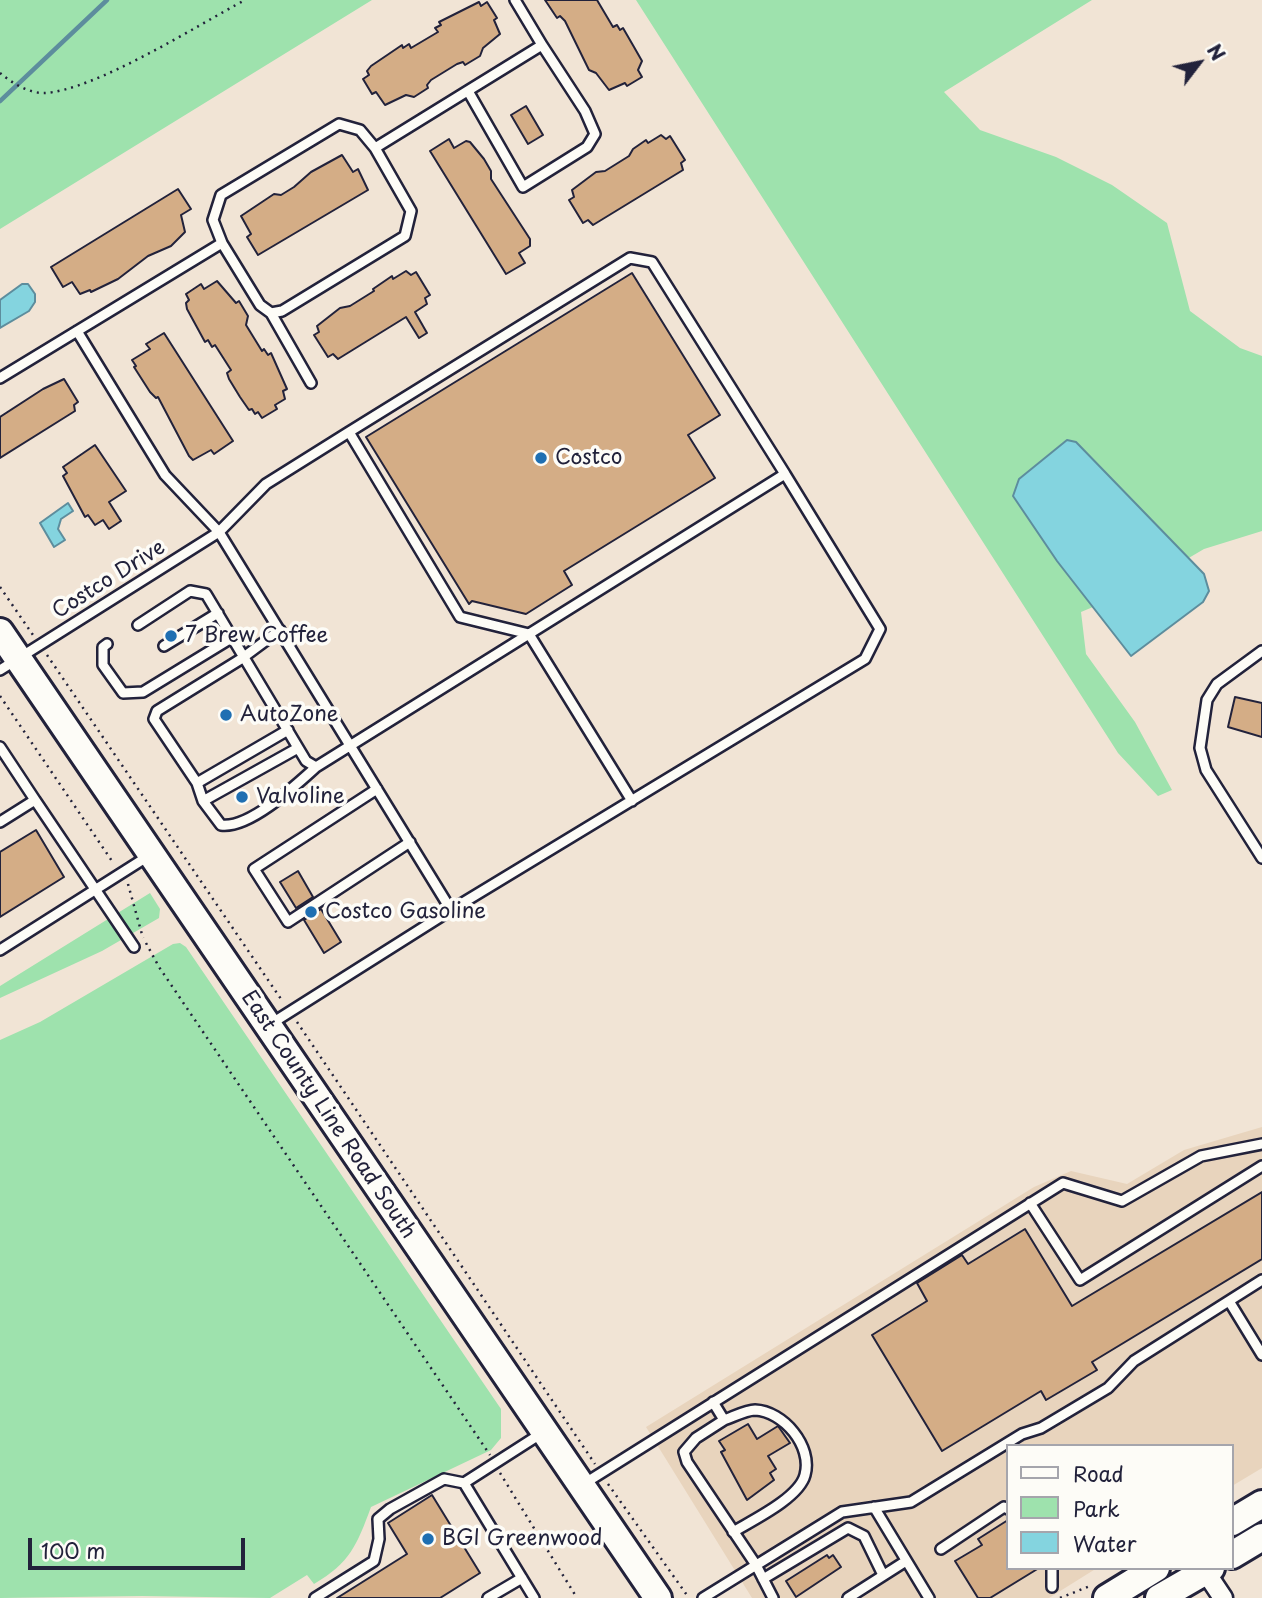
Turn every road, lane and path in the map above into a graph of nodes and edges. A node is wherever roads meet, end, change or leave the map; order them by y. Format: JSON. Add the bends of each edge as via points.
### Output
{"nodes":[{"id":1,"x":245,"y":0,"type":"edge"},
{"id":2,"x":515,"y":0,"type":"edge"},
{"id":3,"x":542,"y":45,"type":"junction"},
{"id":4,"x":0,"y":73,"type":"edge"},
{"id":5,"x":468,"y":91,"type":"junction"},
{"id":6,"x":375,"y":148,"type":"junction"},
{"id":7,"x":222,"y":243,"type":"junction"},
{"id":8,"x":271,"y":313,"type":"junction"},
{"id":9,"x":77,"y":331,"type":"junction"},
{"id":10,"x":0,"y":378,"type":"edge"},
{"id":11,"x":311,"y":383,"type":"dead end"},
{"id":12,"x":349,"y":432,"type":"junction"},
{"id":13,"x":785,"y":474,"type":"junction"},
{"id":14,"x":219,"y":532,"type":"junction"},
{"id":15,"x":0,"y":587,"type":"edge"},
{"id":16,"x":218,"y":613,"type":"junction"},
{"id":17,"x":138,"y":625,"type":"dead end"},
{"id":18,"x":280,"y":630,"type":"junction"},
{"id":19,"x":0,"y":632,"type":"edge"},
{"id":20,"x":529,"y":634,"type":"junction"},
{"id":21,"x":233,"y":637,"type":"junction"},
{"id":22,"x":107,"y":644,"type":"dead end"},
{"id":23,"x":164,"y":646,"type":"dead end"},
{"id":24,"x":1262,"y":651,"type":"edge"},
{"id":25,"x":245,"y":656,"type":"junction"},
{"id":26,"x":19,"y":657,"type":"edge"},
{"id":27,"x":0,"y":696,"type":"edge"},
{"id":28,"x":288,"y":730,"type":"junction"},
{"id":29,"x":351,"y":746,"type":"junction"},
{"id":30,"x":0,"y":747,"type":"edge"},
{"id":31,"x":299,"y":748,"type":"junction"},
{"id":32,"x":316,"y":767,"type":"junction"},
{"id":33,"x":197,"y":783,"type":"junction"},
{"id":34,"x":377,"y":789,"type":"junction"},
{"id":35,"x":35,"y":800,"type":"junction"},
{"id":36,"x":203,"y":801,"type":"junction"},
{"id":37,"x":632,"y":801,"type":"junction"},
{"id":38,"x":0,"y":822,"type":"edge"},
{"id":39,"x":410,"y":842,"type":"junction"},
{"id":40,"x":151,"y":854,"type":"junction"},
{"id":41,"x":1262,"y":858,"type":"edge"},
{"id":42,"x":121,"y":874,"type":"junction"},
{"id":43,"x":96,"y":891,"type":"junction"},
{"id":44,"x":451,"y":910,"type":"junction"},
{"id":45,"x":134,"y":947,"type":"dead end"},
{"id":46,"x":0,"y":950,"type":"edge"},
{"id":47,"x":279,"y":1019,"type":"junction"},
{"id":48,"x":1262,"y":1144,"type":"edge"},
{"id":49,"x":1262,"y":1166,"type":"edge"},
{"id":50,"x":1030,"y":1203,"type":"junction"},
{"id":51,"x":1262,"y":1280,"type":"edge"},
{"id":52,"x":1229,"y":1301,"type":"junction"},
{"id":53,"x":1260,"y":1350,"type":"edge"},
{"id":54,"x":713,"y":1402,"type":"junction"},
{"id":55,"x":724,"y":1420,"type":"junction"},
{"id":56,"x":543,"y":1432,"type":"junction"},
{"id":57,"x":495,"y":1464,"type":"junction"},
{"id":58,"x":591,"y":1479,"type":"junction"},
{"id":59,"x":464,"y":1483,"type":"junction"},
{"id":60,"x":1262,"y":1504,"type":"edge"},
{"id":61,"x":874,"y":1507,"type":"junction"},
{"id":62,"x":1006,"y":1508,"type":"edge"},
{"id":63,"x":1234,"y":1521,"type":"edge"},
{"id":64,"x":733,"y":1532,"type":"junction"},
{"id":65,"x":1262,"y":1536,"type":"edge"},
{"id":66,"x":941,"y":1549,"type":"dead end"},
{"id":67,"x":1234,"y":1554,"type":"edge"},
{"id":68,"x":906,"y":1560,"type":"junction"},
{"id":69,"x":756,"y":1565,"type":"junction"},
{"id":70,"x":1052,"y":1570,"type":"edge"},
{"id":71,"x":1153,"y":1570,"type":"edge"},
{"id":72,"x":1204,"y":1570,"type":"edge"},
{"id":73,"x":1207,"y":1570,"type":"edge"},
{"id":74,"x":883,"y":1576,"type":"junction"},
{"id":75,"x":522,"y":1578,"type":"junction"},
{"id":76,"x":763,"y":1579,"type":"junction"},
{"id":77,"x":1052,"y":1587,"type":"dead end"},
{"id":78,"x":925,"y":1596,"type":"edge"},
{"id":79,"x":315,"y":1598,"type":"edge"},
{"id":80,"x":488,"y":1598,"type":"edge"},
{"id":81,"x":534,"y":1598,"type":"edge"},
{"id":82,"x":577,"y":1598,"type":"edge"},
{"id":83,"x":658,"y":1598,"type":"edge"},
{"id":84,"x":689,"y":1598,"type":"edge"},
{"id":85,"x":703,"y":1598,"type":"edge"},
{"id":86,"x":773,"y":1598,"type":"edge"},
{"id":87,"x":848,"y":1598,"type":"edge"},
{"id":88,"x":1107,"y":1598,"type":"edge"},
{"id":89,"x":1159,"y":1598,"type":"edge"},
{"id":90,"x":1223,"y":1598,"type":"edge"}],
"edges":[{"from":1,"to":4,"type":"path","via":[[95,79],[43,93],[15,85]]},
{"from":2,"to":3,"type":"lane"},
{"from":3,"to":5,"type":"lane"},
{"from":3,"to":5,"type":"lane","via":[[595,134],[587,147],[533,181],[523,187]]},
{"from":5,"to":6,"type":"lane"},
{"from":6,"to":7,"type":"lane","via":[[360,130],[340,124],[221,195],[213,220]]},
{"from":6,"to":8,"type":"lane","via":[[411,211],[405,236],[282,311]]},
{"from":7,"to":8,"type":"lane","via":[[260,305]]},
{"from":7,"to":9,"type":"lane"},
{"from":8,"to":11,"type":"lane"},
{"from":9,"to":10,"type":"lane"},
{"from":9,"to":14,"type":"lane","via":[[165,475]]},
{"from":12,"to":13,"type":"lane","name":"Costco Drive","via":[[631,258],[652,262]]},
{"from":12,"to":14,"type":"lane","name":"Costco Drive","via":[[266,484]]},
{"from":12,"to":20,"type":"lane","via":[[460,617]]},
{"from":13,"to":20,"type":"lane"},
{"from":13,"to":37,"type":"lane","name":"Costco Drive","via":[[880,629],[866,659]]},
{"from":14,"to":18,"type":"lane"},
{"from":14,"to":26,"type":"lane","name":"Costco Drive"},
{"from":15,"to":26,"type":"path"},
{"from":16,"to":17,"type":"lane","via":[[206,594],[190,591]]},
{"from":16,"to":21,"type":"lane"},
{"from":16,"to":23,"type":"lane"},
{"from":18,"to":25,"type":"lane"},
{"from":18,"to":29,"type":"lane"},
{"from":19,"to":26,"type":"main road","name":"East County Line Road South"},
{"from":20,"to":29,"type":"lane"},
{"from":20,"to":37,"type":"lane"},
{"from":21,"to":22,"type":"lane","via":[[143,692],[123,693],[103,665]]},
{"from":21,"to":25,"type":"lane"},
{"from":24,"to":41,"type":"lane","via":[[1217,684],[1207,700],[1200,748],[1206,771]]},
{"from":25,"to":28,"type":"lane"},
{"from":25,"to":33,"type":"lane","via":[[157,711],[154,719]]},
{"from":26,"to":40,"type":"main road","name":"East County Line Road South"},
{"from":26,"to":47,"type":"path"},
{"from":27,"to":42,"type":"path"},
{"from":28,"to":31,"type":"lane"},
{"from":28,"to":33,"type":"lane"},
{"from":29,"to":32,"type":"lane"},
{"from":29,"to":34,"type":"lane"},
{"from":30,"to":35,"type":"lane"},
{"from":31,"to":32,"type":"lane"},
{"from":31,"to":36,"type":"lane"},
{"from":32,"to":36,"type":"lane","via":[[291,789],[232,826],[221,825]]},
{"from":33,"to":36,"type":"lane"},
{"from":34,"to":39,"type":"lane"},
{"from":34,"to":39,"type":"lane","via":[[254,869],[288,922]]},
{"from":35,"to":38,"type":"lane"},
{"from":35,"to":43,"type":"lane"},
{"from":37,"to":44,"type":"lane"},
{"from":39,"to":44,"type":"lane"},
{"from":40,"to":42,"type":"lane"},
{"from":40,"to":47,"type":"main road","name":"East County Line Road South"},
{"from":42,"to":43,"type":"lane"},
{"from":42,"to":57,"type":"path","via":[[139,930],[159,967]]},
{"from":43,"to":45,"type":"lane"},
{"from":43,"to":46,"type":"lane"},
{"from":44,"to":47,"type":"lane"},
{"from":47,"to":56,"type":"main road","name":"East County Line Road South"},
{"from":47,"to":58,"type":"path"},
{"from":48,"to":50,"type":"lane","via":[[1201,1156],[1122,1200],[1063,1183]]},
{"from":49,"to":50,"type":"lane","via":[[1080,1280]]},
{"from":50,"to":54,"type":"lane"},
{"from":51,"to":52,"type":"lane"},
{"from":52,"to":53,"type":"lane"},
{"from":52,"to":61,"type":"lane","via":[[1134,1361],[1108,1388],[1041,1428],[1022,1434],[911,1502]]},
{"from":54,"to":55,"type":"lane"},
{"from":54,"to":58,"type":"lane"},
{"from":55,"to":64,"type":"lane","via":[[696,1437],[684,1452]]},
{"from":55,"to":64,"type":"lane","via":[[753,1410],[778,1416],[794,1433],[806,1460],[805,1477],[787,1498]]},
{"from":56,"to":57,"type":"lane"},
{"from":56,"to":58,"type":"main road","name":"East County Line Road South"},
{"from":57,"to":59,"type":"lane"},
{"from":57,"to":82,"type":"path"},
{"from":58,"to":83,"type":"main road","name":"East County Line Road South"},
{"from":58,"to":84,"type":"path"},
{"from":59,"to":75,"type":"lane"},
{"from":59,"to":79,"type":"lane","via":[[444,1479],[390,1508],[378,1519],[374,1561]]},
{"from":60,"to":63,"type":"main road"},
{"from":61,"to":68,"type":"lane"},
{"from":61,"to":69,"type":"lane","via":[[842,1512]]},
{"from":62,"to":66,"type":"lane"},
{"from":64,"to":69,"type":"lane"},
{"from":65,"to":67,"type":"main road"},
{"from":68,"to":74,"type":"lane"},
{"from":68,"to":78,"type":"lane"},
{"from":69,"to":76,"type":"lane"},
{"from":69,"to":85,"type":"lane"},
{"from":70,"to":77,"type":"lane"},
{"from":71,"to":88,"type":"main road"},
{"from":72,"to":89,"type":"main road"},
{"from":73,"to":90,"type":"street"},
{"from":74,"to":76,"type":"lane","via":[[864,1536],[848,1528]]},
{"from":74,"to":87,"type":"lane"},
{"from":75,"to":80,"type":"lane"},
{"from":75,"to":81,"type":"lane"},
{"from":76,"to":86,"type":"lane"}]}
